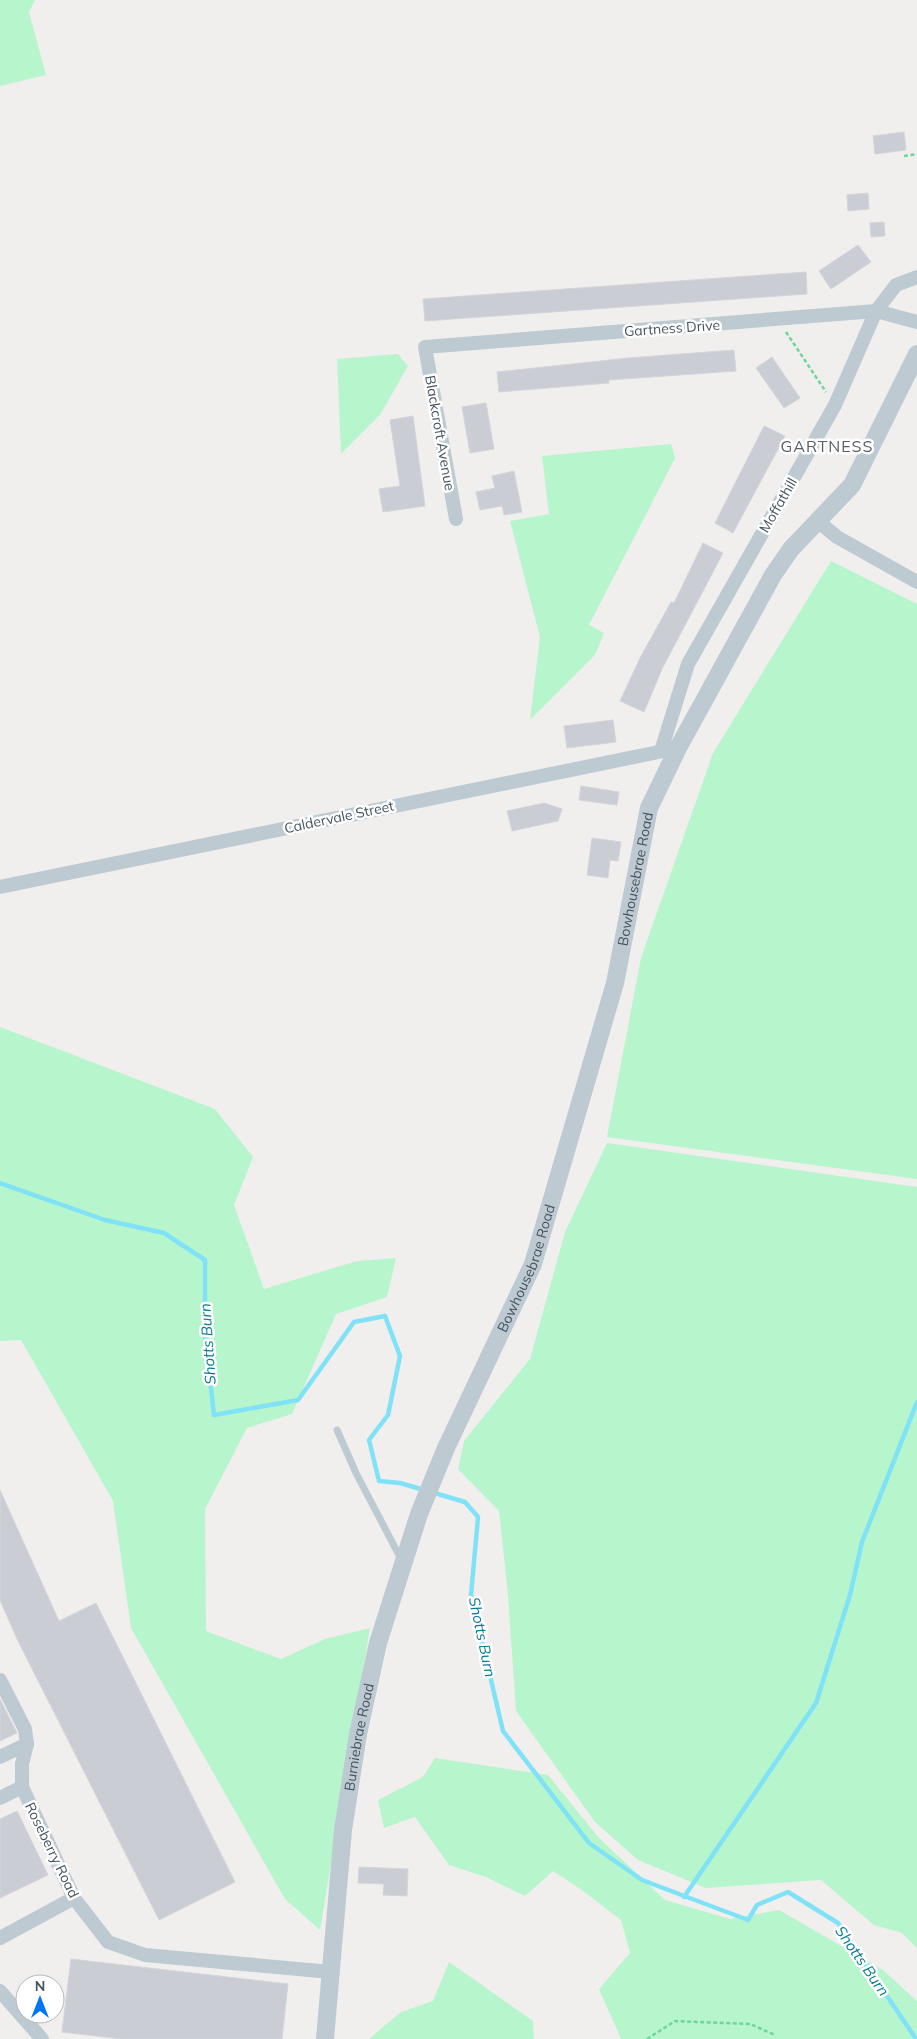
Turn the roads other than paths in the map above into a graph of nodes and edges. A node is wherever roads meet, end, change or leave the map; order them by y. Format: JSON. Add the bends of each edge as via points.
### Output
{"nodes":[{"id":1,"x":917,"y":277,"type":"edge"},
{"id":2,"x":876,"y":311,"type":"junction"},
{"id":3,"x":917,"y":322,"type":"edge"},
{"id":4,"x":425,"y":347,"type":"joint"},
{"id":5,"x":917,"y":354,"type":"edge"},
{"id":6,"x":456,"y":519,"type":"dead end"},
{"id":7,"x":819,"y":522,"type":"junction"},
{"id":8,"x":917,"y":582,"type":"edge"},
{"id":9,"x":670,"y":749,"type":"junction"},
{"id":10,"x":0,"y":887,"type":"edge"},
{"id":11,"x":337,"y":1430,"type":"dead end"},
{"id":12,"x":446,"y":1448,"type":"joint"},
{"id":13,"x":403,"y":1563,"type":"junction"},
{"id":14,"x":0,"y":1680,"type":"edge"},
{"id":15,"x":27,"y":1744,"type":"junction"},
{"id":16,"x":0,"y":1756,"type":"edge"},
{"id":17,"x":22,"y":1787,"type":"junction"},
{"id":18,"x":0,"y":1798,"type":"edge"},
{"id":19,"x":74,"y":1898,"type":"junction"},
{"id":20,"x":0,"y":1938,"type":"edge"},
{"id":21,"x":331,"y":1972,"type":"junction"},
{"id":22,"x":0,"y":1991,"type":"edge"},
{"id":23,"x":42,"y":2039,"type":"edge"},
{"id":24,"x":325,"y":2039,"type":"edge"}],
"edges":[{"from":1,"to":2,"type":"street","name":"Moffathill","via":[[896,285]]},
{"from":2,"to":3,"type":"street","name":"Gartness Drive"},
{"from":2,"to":4,"type":"street","name":"Gartness Drive"},
{"from":2,"to":9,"type":"street","name":"Moffathill","via":[[834,405],[688,664]]},
{"from":4,"to":6,"type":"street","name":"Blackcroft Avenue"},
{"from":5,"to":7,"type":"street","name":"Bowhousebrae Road","via":[[852,485]]},
{"from":7,"to":8,"type":"street","via":[[837,537]]},
{"from":7,"to":9,"type":"street","name":"Bowhousebrae Road","via":[[791,549],[773,575]]},
{"from":9,"to":10,"type":"street","name":"Caldervale Street"},
{"from":9,"to":12,"type":"street","name":"Bowhousebrae Road","via":[[649,808],[615,983],[533,1264]]},
{"from":11,"to":13,"type":"lane"},
{"from":12,"to":13,"type":"street","name":"Burniebrae Road"},
{"from":13,"to":21,"type":"street","name":"Burniebrae Road","via":[[378,1643],[358,1734],[343,1830]]},
{"from":14,"to":15,"type":"street","name":"Roseberry Road","via":[[25,1729]]},
{"from":15,"to":16,"type":"street"},
{"from":15,"to":17,"type":"street","name":"Roseberry Road","via":[[22,1764]]},
{"from":17,"to":18,"type":"street"},
{"from":17,"to":19,"type":"street","name":"Roseberry Road"},
{"from":19,"to":20,"type":"street"},
{"from":19,"to":21,"type":"street","name":"Roseberry Road","via":[[108,1942],[145,1955]]},
{"from":21,"to":24,"type":"street","name":"Burniebrae Road"},
{"from":22,"to":23,"type":"street"}]}
